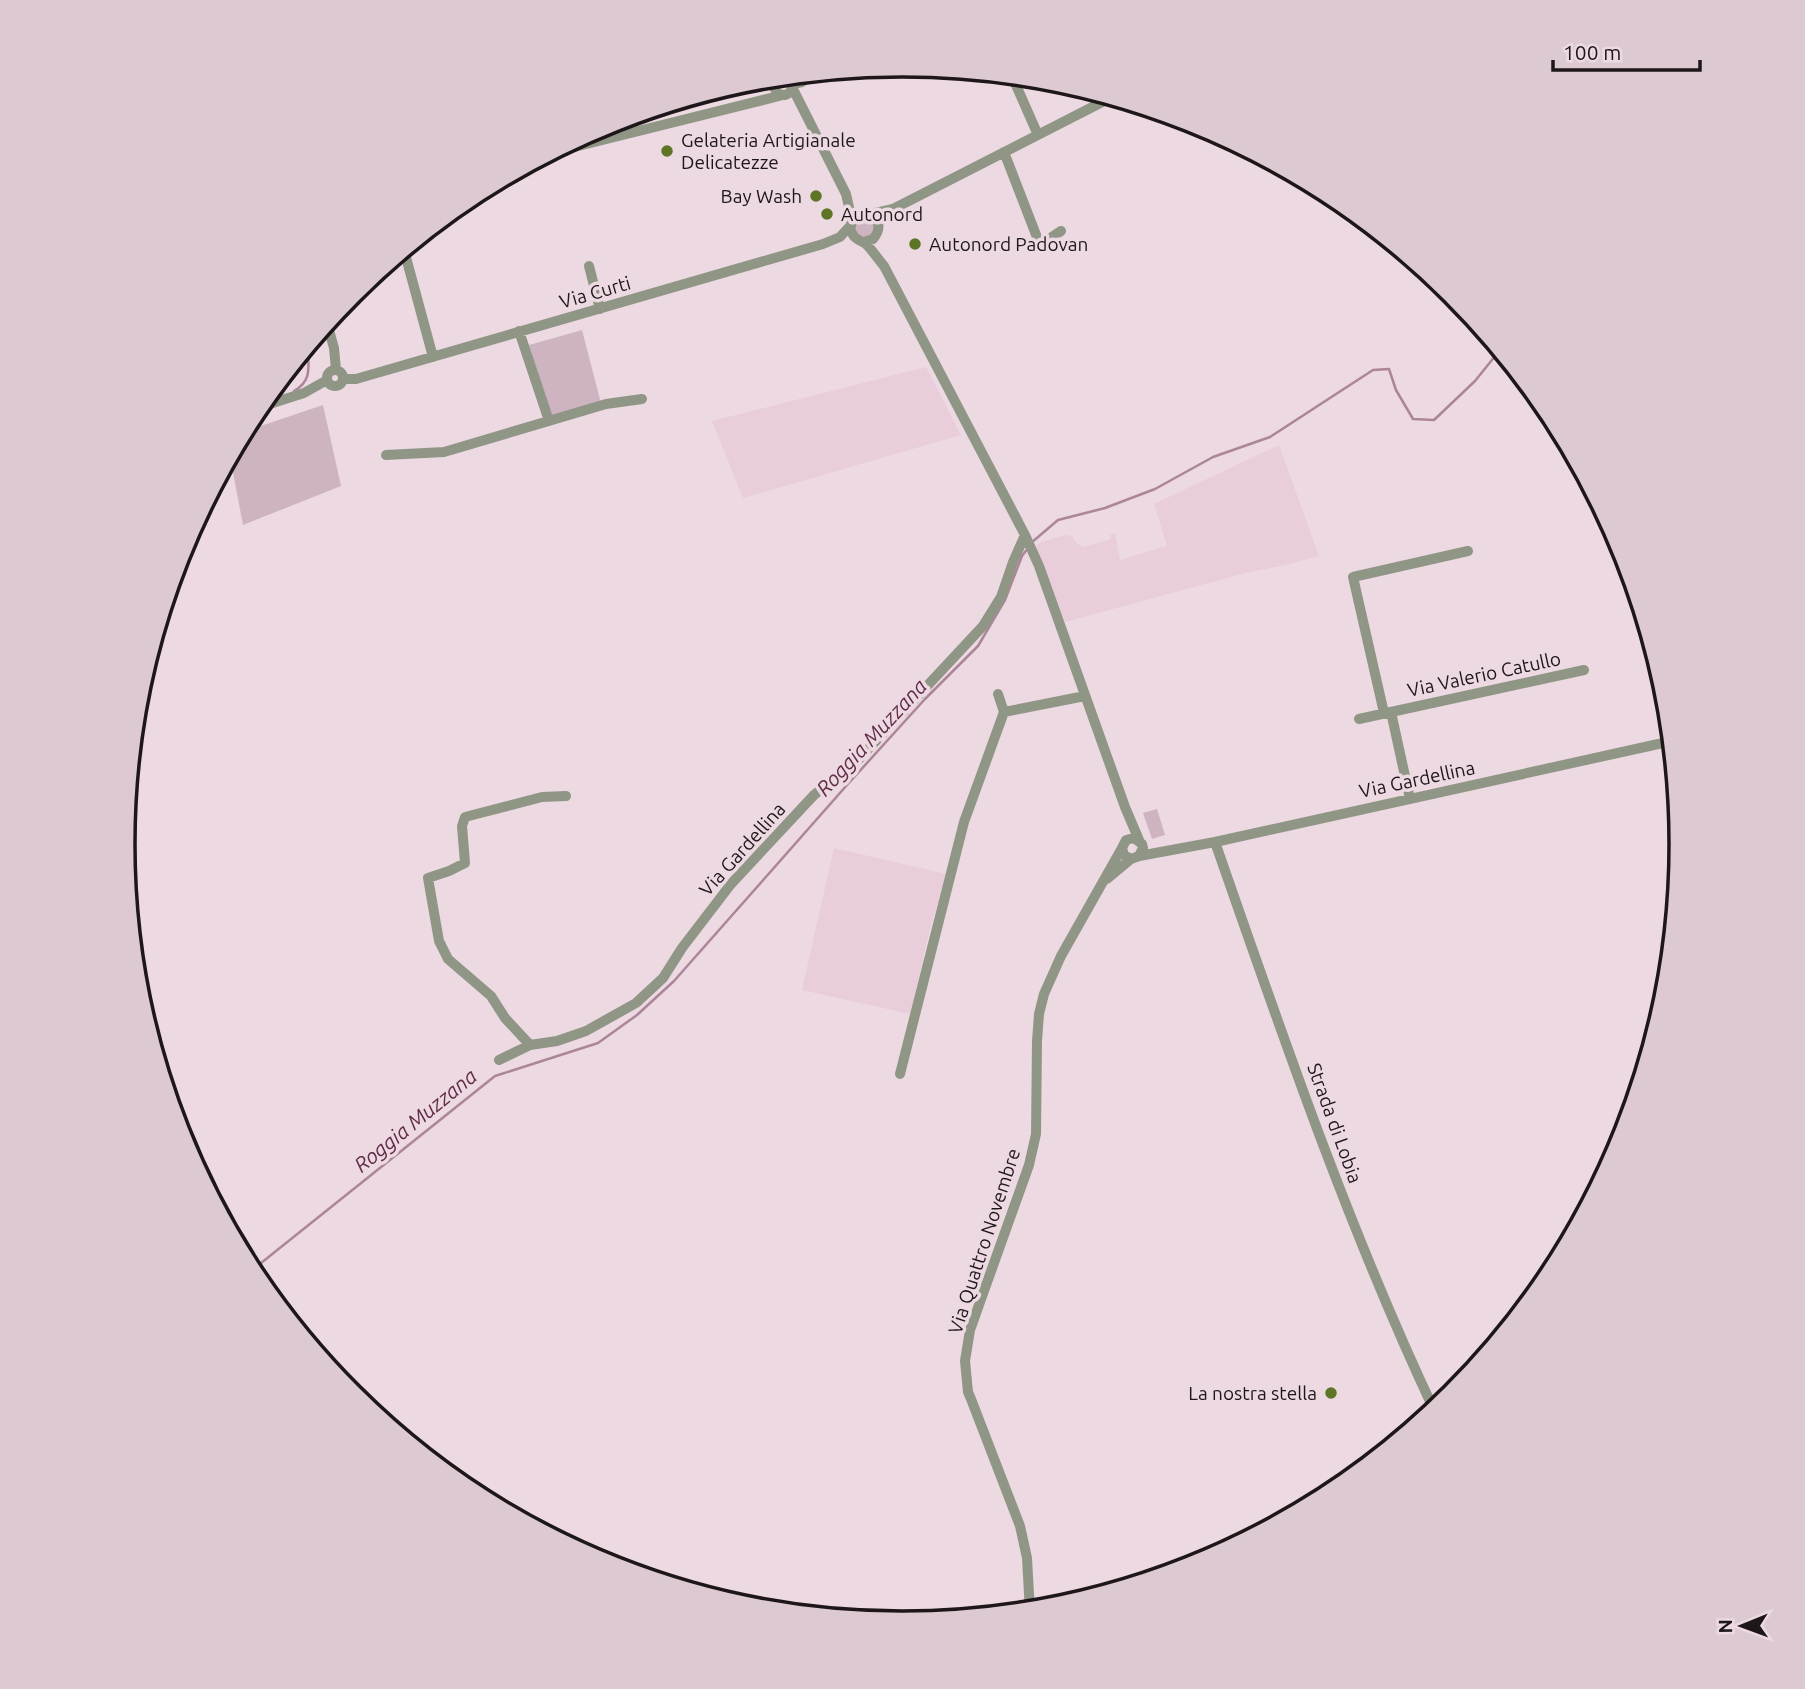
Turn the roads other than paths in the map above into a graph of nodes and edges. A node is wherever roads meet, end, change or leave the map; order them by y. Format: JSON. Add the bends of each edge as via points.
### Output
{"nodes":[{"id":1,"x":1016,"y":86,"type":"edge"},
{"id":2,"x":788,"y":88,"type":"edge"},
{"id":3,"x":760,"y":91,"type":"edge"},
{"id":4,"x":1101,"y":103,"type":"edge"},
{"id":5,"x":740,"y":106,"type":"junction"},
{"id":6,"x":1038,"y":135,"type":"junction"},
{"id":7,"x":593,"y":142,"type":"edge"},
{"id":8,"x":1004,"y":152,"type":"junction"},
{"id":9,"x":846,"y":194,"type":"junction"},
{"id":10,"x":893,"y":209,"type":"junction"},
{"id":11,"x":869,"y":214,"type":"junction"},
{"id":12,"x":851,"y":223,"type":"junction"},
{"id":13,"x":879,"y":230,"type":"junction"},
{"id":14,"x":1061,"y":231,"type":"dead end"},
{"id":15,"x":864,"y":242,"type":"junction"},
{"id":16,"x":406,"y":259,"type":"edge"},
{"id":17,"x":589,"y":266,"type":"dead end"},
{"id":18,"x":884,"y":266,"type":"junction"},
{"id":19,"x":600,"y":309,"type":"junction"},
{"id":20,"x":519,"y":331,"type":"junction"},
{"id":21,"x":330,"y":333,"type":"edge"},
{"id":22,"x":433,"y":357,"type":"junction"},
{"id":23,"x":339,"y":374,"type":"junction"},
{"id":24,"x":642,"y":399,"type":"dead end"},
{"id":25,"x":276,"y":402,"type":"edge"},
{"id":26,"x":549,"y":421,"type":"junction"},
{"id":27,"x":386,"y":455,"type":"dead end"},
{"id":28,"x":1027,"y":540,"type":"junction"},
{"id":29,"x":1468,"y":551,"type":"dead end"},
{"id":30,"x":1584,"y":670,"type":"dead end"},
{"id":31,"x":998,"y":694,"type":"dead end"},
{"id":32,"x":1085,"y":696,"type":"junction"},
{"id":33,"x":1004,"y":712,"type":"junction"},
{"id":34,"x":1387,"y":712,"type":"junction"},
{"id":35,"x":1359,"y":719,"type":"dead end"},
{"id":36,"x":1663,"y":743,"type":"edge"},
{"id":37,"x":565,"y":796,"type":"dead end"},
{"id":38,"x":1410,"y":799,"type":"junction"},
{"id":39,"x":1125,"y":807,"type":"junction"},
{"id":40,"x":1140,"y":842,"type":"junction"},
{"id":41,"x":1215,"y":842,"type":"junction"},
{"id":42,"x":1122,"y":847,"type":"junction"},
{"id":43,"x":1170,"y":852,"type":"junction"},
{"id":44,"x":1135,"y":858,"type":"junction"},
{"id":45,"x":1100,"y":886,"type":"junction"},
{"id":46,"x":530,"y":1045,"type":"junction"},
{"id":47,"x":499,"y":1060,"type":"dead end"},
{"id":48,"x":900,"y":1074,"type":"dead end"},
{"id":49,"x":1430,"y":1401,"type":"edge"},
{"id":50,"x":1029,"y":1601,"type":"edge"}],
"edges":[{"from":1,"to":6,"type":"street"},
{"from":2,"to":5,"type":"street"},
{"from":2,"to":9,"type":"street"},
{"from":3,"to":5,"type":"street"},
{"from":4,"to":6,"type":"street"},
{"from":5,"to":7,"type":"street"},
{"from":6,"to":8,"type":"street"},
{"from":8,"to":10,"type":"street"},
{"from":8,"to":14,"type":"street","via":[[1040,245]]},
{"from":9,"to":11,"type":"street"},
{"from":9,"to":12,"type":"street"},
{"from":10,"to":11,"type":"street"},
{"from":10,"to":13,"type":"street"},
{"from":11,"to":12,"type":"street","via":[[861,214]]},
{"from":11,"to":13,"type":"street","via":[[877,220]]},
{"from":12,"to":15,"type":"street","via":[[854,237]]},
{"from":12,"to":19,"type":"street","name":"Via Curti","via":[[840,237],[823,244]]},
{"from":13,"to":15,"type":"street"},
{"from":13,"to":18,"type":"street"},
{"from":15,"to":18,"type":"street"},
{"from":16,"to":22,"type":"street"},
{"from":17,"to":19,"type":"street"},
{"from":18,"to":28,"type":"street"},
{"from":19,"to":20,"type":"street","name":"Via Curti"},
{"from":20,"to":22,"type":"street","name":"Via Curti"},
{"from":20,"to":26,"type":"street"},
{"from":21,"to":23,"type":"street"},
{"from":22,"to":23,"type":"street","name":"Via Curti","via":[[356,379]]},
{"from":23,"to":25,"type":"street","name":"Via Curti","via":[[339,385],[327,380]]},
{"from":24,"to":26,"type":"street"},
{"from":26,"to":27,"type":"street","via":[[443,452]]},
{"from":28,"to":32,"type":"street"},
{"from":28,"to":46,"type":"street","name":"Via Gardellina","via":[[983,626],[859,760],[814,794],[731,884],[663,978],[636,1003],[586,1031]]},
{"from":29,"to":34,"type":"street","name":"Via Valerio Catullo","via":[[1353,578]]},
{"from":30,"to":34,"type":"street","name":"Via Valerio Catullo"},
{"from":31,"to":33,"type":"street"},
{"from":32,"to":33,"type":"street"},
{"from":32,"to":39,"type":"street"},
{"from":33,"to":48,"type":"street","via":[[964,822]]},
{"from":34,"to":35,"type":"street","name":"Via Valerio Catullo"},
{"from":34,"to":38,"type":"street","name":"Via Valerio Catullo"},
{"from":36,"to":38,"type":"street","name":"Via Gardellina"},
{"from":37,"to":46,"type":"street","via":[[542,797],[465,817],[465,863],[428,878],[439,941],[448,959],[491,996]]},
{"from":38,"to":41,"type":"street","name":"Via Gardellina"},
{"from":39,"to":40,"type":"street"},
{"from":39,"to":42,"type":"street"},
{"from":40,"to":42,"type":"street","via":[[1128,838]]},
{"from":40,"to":43,"type":"street","name":"Via Gardellina"},
{"from":40,"to":44,"type":"street","via":[[1143,848]]},
{"from":41,"to":43,"type":"street","name":"Via Gardellina"},
{"from":41,"to":49,"type":"street","name":"Strada di Lobia","via":[[1327,1154]]},
{"from":42,"to":44,"type":"street","via":[[1124,855]]},
{"from":42,"to":45,"type":"street","name":"Via Quattro Novembre"},
{"from":43,"to":44,"type":"street","name":"Via Gardellina"},
{"from":44,"to":45,"type":"street","name":"Via Quattro Novembre"},
{"from":45,"to":50,"type":"street","name":"Via Quattro Novembre","via":[[1044,994],[1037,1041],[1036,1134],[970,1330],[965,1361],[968,1392],[1020,1526]]},
{"from":46,"to":47,"type":"street","name":"Via Gardellina"}]}
